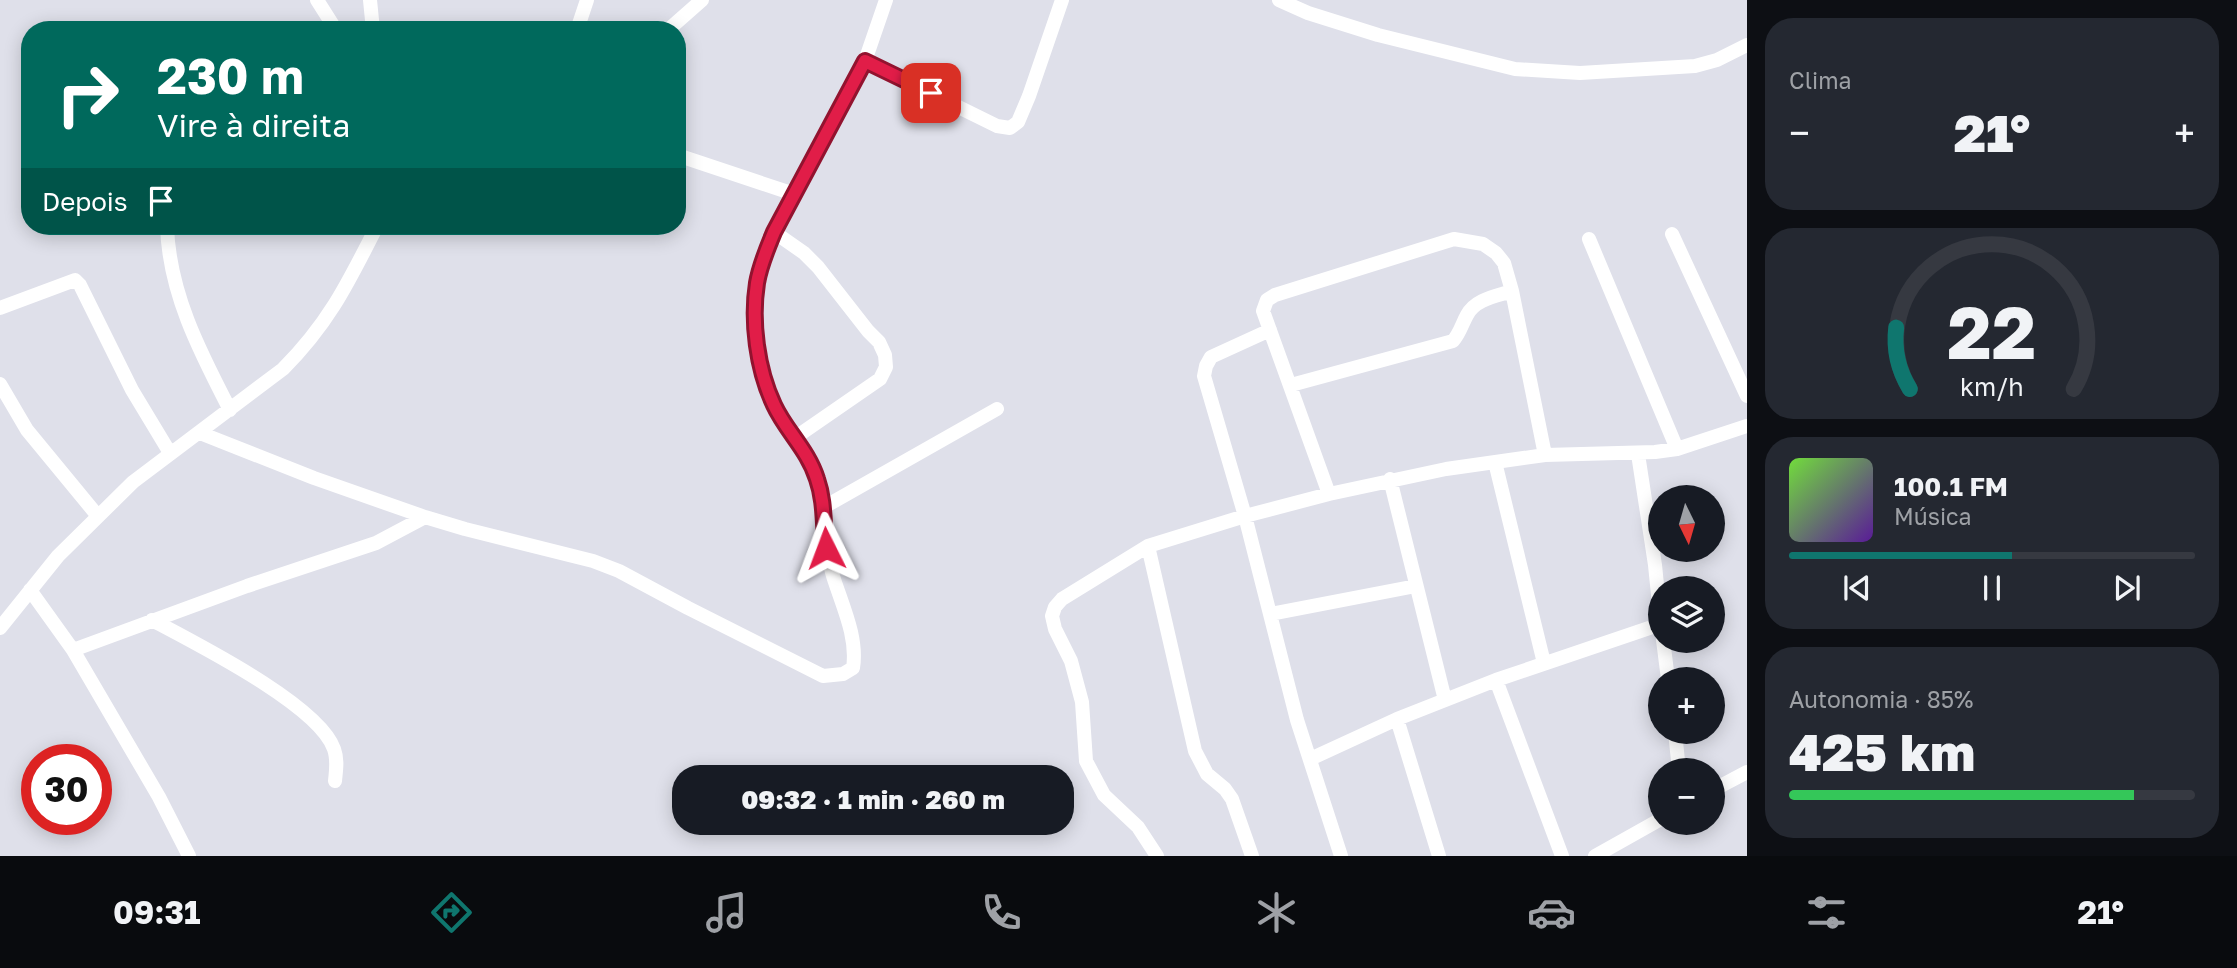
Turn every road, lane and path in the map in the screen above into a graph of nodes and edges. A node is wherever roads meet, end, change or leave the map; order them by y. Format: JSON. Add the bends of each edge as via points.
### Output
{"nodes":[{"id":1,"x":317,"y":0,"type":"edge"},
{"id":2,"x":370,"y":0,"type":"edge"},
{"id":3,"x":587,"y":0,"type":"edge"},
{"id":4,"x":702,"y":0,"type":"edge"},
{"id":5,"x":886,"y":0,"type":"edge"},
{"id":6,"x":1062,"y":0,"type":"edge"},
{"id":7,"x":1279,"y":0,"type":"edge"},
{"id":8,"x":330,"y":21,"type":"edge"},
{"id":9,"x":372,"y":21,"type":"edge"},
{"id":10,"x":580,"y":21,"type":"edge"},
{"id":11,"x":678,"y":21,"type":"edge"},
{"id":12,"x":1747,"y":45,"type":"edge"},
{"id":13,"x":865,"y":61,"type":"junction"},
{"id":14,"x":686,"y":158,"type":"edge"},
{"id":15,"x":794,"y":194,"type":"junction"},
{"id":16,"x":774,"y":232,"type":"junction"},
{"id":17,"x":1672,"y":234,"type":"dead end"},
{"id":18,"x":167,"y":235,"type":"edge"},
{"id":19,"x":372,"y":235,"type":"edge"},
{"id":20,"x":1589,"y":239,"type":"dead end"},
{"id":21,"x":1513,"y":291,"type":"junction"},
{"id":22,"x":0,"y":308,"type":"edge"},
{"id":23,"x":1270,"y":330,"type":"junction"},
{"id":24,"x":0,"y":384,"type":"edge"},
{"id":25,"x":1291,"y":385,"type":"junction"},
{"id":26,"x":1747,"y":396,"type":"edge"},
{"id":27,"x":230,"y":410,"type":"junction"},
{"id":28,"x":997,"y":410,"type":"dead end"},
{"id":29,"x":1747,"y":426,"type":"edge"},
{"id":30,"x":200,"y":433,"type":"junction"},
{"id":31,"x":796,"y":437,"type":"junction"},
{"id":32,"x":1677,"y":449,"type":"junction"},
{"id":33,"x":170,"y":453,"type":"junction"},
{"id":34,"x":1638,"y":454,"type":"junction"},
{"id":35,"x":1545,"y":455,"type":"junction"},
{"id":36,"x":1494,"y":462,"type":"junction"},
{"id":37,"x":1390,"y":479,"type":"junction"},
{"id":38,"x":1329,"y":494,"type":"junction"},
{"id":39,"x":824,"y":508,"type":"junction"},
{"id":40,"x":97,"y":515,"type":"junction"},
{"id":41,"x":1245,"y":516,"type":"junction"},
{"id":42,"x":425,"y":517,"type":"junction"},
{"id":43,"x":1148,"y":546,"type":"junction"},
{"id":44,"x":1656,"y":576,"type":"edge"},
{"id":45,"x":1416,"y":586,"type":"junction"},
{"id":46,"x":30,"y":590,"type":"junction"},
{"id":47,"x":1271,"y":614,"type":"junction"},
{"id":48,"x":152,"y":620,"type":"junction"},
{"id":49,"x":0,"y":628,"type":"edge"},
{"id":50,"x":1648,"y":628,"type":"edge"},
{"id":51,"x":73,"y":650,"type":"junction"},
{"id":52,"x":1544,"y":663,"type":"junction"},
{"id":53,"x":1496,"y":680,"type":"junction"},
{"id":54,"x":1445,"y":700,"type":"junction"},
{"id":55,"x":1397,"y":719,"type":"junction"},
{"id":56,"x":1310,"y":759,"type":"junction"},
{"id":57,"x":1747,"y":772,"type":"edge"},
{"id":58,"x":335,"y":781,"type":"dead end"},
{"id":59,"x":1725,"y":784,"type":"edge"},
{"id":60,"x":1648,"y":825,"type":"edge"},
{"id":61,"x":189,"y":856,"type":"edge"},
{"id":62,"x":1157,"y":856,"type":"edge"},
{"id":63,"x":1252,"y":856,"type":"edge"},
{"id":64,"x":1341,"y":856,"type":"edge"},
{"id":65,"x":1439,"y":856,"type":"edge"},
{"id":66,"x":1562,"y":856,"type":"edge"},
{"id":67,"x":1595,"y":856,"type":"edge"}],
"edges":[{"from":1,"to":8,"type":"street"},
{"from":2,"to":9,"type":"street"},
{"from":3,"to":10,"type":"street"},
{"from":4,"to":11,"type":"street"},
{"from":5,"to":13,"type":"street"},
{"from":6,"to":13,"type":"street","via":[[1026,105],[1010,128],[997,126]]},
{"from":7,"to":12,"type":"street","via":[[1378,35],[1515,69],[1580,73],[1695,66],[1717,61]]},
{"from":13,"to":15,"type":"street"},
{"from":14,"to":15,"type":"street"},
{"from":15,"to":16,"type":"street"},
{"from":16,"to":31,"type":"street","via":[[757,282],[756,335],[774,405]]},
{"from":16,"to":31,"type":"street","via":[[818,267],[885,355],[880,379]]},
{"from":17,"to":26,"type":"street"},
{"from":18,"to":27,"type":"street","via":[[191,332]]},
{"from":19,"to":27,"type":"street","via":[[314,336],[283,369]]},
{"from":20,"to":32,"type":"street"},
{"from":21,"to":23,"type":"street","via":[[1496,253],[1483,244],[1454,239],[1275,295],[1266,300],[1263,311]]},
{"from":21,"to":25,"type":"street","via":[[1471,309],[1453,341]]},
{"from":21,"to":35,"type":"street"},
{"from":22,"to":33,"type":"street","via":[[75,280]]},
{"from":23,"to":25,"type":"street"},
{"from":23,"to":41,"type":"street","via":[[1211,357],[1204,376]]},
{"from":24,"to":40,"type":"street","via":[[27,430]]},
{"from":25,"to":38,"type":"street"},
{"from":27,"to":30,"type":"street"},
{"from":28,"to":39,"type":"street"},
{"from":29,"to":32,"type":"street"},
{"from":30,"to":33,"type":"street"},
{"from":30,"to":42,"type":"street"},
{"from":31,"to":39,"type":"street","via":[[817,479]]},
{"from":32,"to":34,"type":"street"},
{"from":33,"to":40,"type":"street"},
{"from":34,"to":35,"type":"street"},
{"from":34,"to":44,"type":"street"},
{"from":35,"to":36,"type":"street"},
{"from":36,"to":37,"type":"street"},
{"from":36,"to":52,"type":"street"},
{"from":37,"to":38,"type":"street"},
{"from":37,"to":45,"type":"street"},
{"from":38,"to":41,"type":"street"},
{"from":39,"to":42,"type":"street","via":[[826,548],[855,656],[853,668],[823,676],[606,566]]},
{"from":40,"to":46,"type":"street"},
{"from":41,"to":43,"type":"street"},
{"from":41,"to":47,"type":"street"},
{"from":42,"to":48,"type":"street","via":[[376,542]]},
{"from":43,"to":62,"type":"street","via":[[1062,599],[1052,615],[1082,702],[1086,761],[1104,795],[1138,827]]},
{"from":43,"to":63,"type":"street","via":[[1195,751],[1207,774],[1232,799]]},
{"from":45,"to":47,"type":"street"},
{"from":45,"to":54,"type":"street"},
{"from":46,"to":49,"type":"street"},
{"from":46,"to":51,"type":"street"},
{"from":47,"to":56,"type":"street"},
{"from":48,"to":51,"type":"street"},
{"from":48,"to":58,"type":"street","via":[[284,695],[314,720],[334,748]]},
{"from":50,"to":52,"type":"street"},
{"from":51,"to":61,"type":"street"},
{"from":52,"to":53,"type":"street"},
{"from":53,"to":54,"type":"street"},
{"from":53,"to":66,"type":"street"},
{"from":54,"to":55,"type":"street"},
{"from":55,"to":56,"type":"street"},
{"from":55,"to":65,"type":"street"},
{"from":56,"to":64,"type":"street"},
{"from":57,"to":59,"type":"street"},
{"from":60,"to":67,"type":"street"}]}
